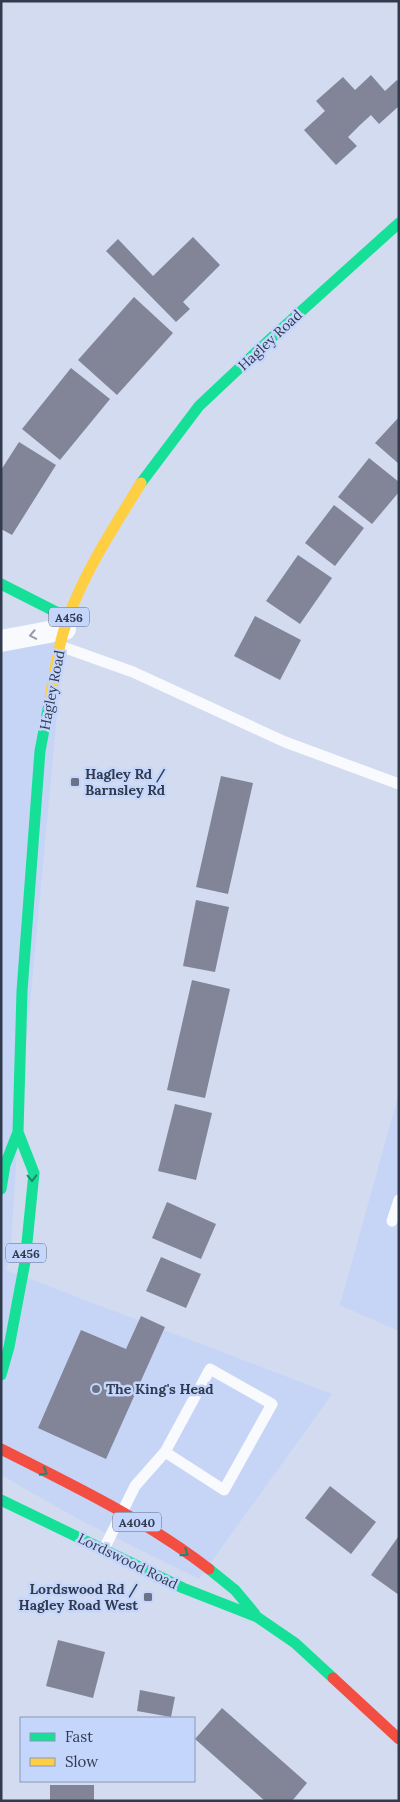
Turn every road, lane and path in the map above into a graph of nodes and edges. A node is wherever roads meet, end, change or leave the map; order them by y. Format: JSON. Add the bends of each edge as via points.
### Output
{"nodes":[{"id":1,"x":399,"y":223,"type":"edge"},
{"id":2,"x":1,"y":584,"type":"edge"},
{"id":3,"x":64,"y":631,"type":"junction"},
{"id":4,"x":1,"y":641,"type":"edge"},
{"id":5,"x":399,"y":784,"type":"edge"},
{"id":6,"x":18,"y":1132,"type":"junction"},
{"id":7,"x":1,"y":1189,"type":"edge"},
{"id":8,"x":398,"y":1205,"type":"edge"},
{"id":9,"x":392,"y":1222,"type":"dead end"},
{"id":10,"x":1,"y":1375,"type":"edge"},
{"id":11,"x":1,"y":1449,"type":"edge"},
{"id":12,"x":165,"y":1452,"type":"junction"},
{"id":13,"x":1,"y":1500,"type":"edge"},
{"id":14,"x":122,"y":1513,"type":"junction"},
{"id":15,"x":104,"y":1549,"type":"junction"},
{"id":16,"x":257,"y":1617,"type":"junction"},
{"id":17,"x":399,"y":1739,"type":"edge"}],
"edges":[{"from":1,"to":3,"type":"main road","name":"Hagley Road","number":"A456","via":[[199,406],[144,478],[97,553]]},
{"from":2,"to":3,"type":"main road"},
{"from":3,"to":4,"type":"street","one_way":true},
{"from":3,"to":5,"type":"lane","via":[[133,672],[285,742]]},
{"from":3,"to":6,"type":"main road","name":"Hagley Road","number":"A456","via":[[39,761],[23,973]]},
{"from":6,"to":7,"type":"main road","name":"Hagley Road","number":"A456"},
{"from":6,"to":10,"type":"main road","name":"Hagley Road","number":"A456","one_way":true,"via":[[34,1173],[25,1262]]},
{"from":8,"to":9,"type":"lane"},
{"from":11,"to":14,"type":"main road","name":"Lordswood Road","number":"A4040","one_way":true},
{"from":12,"to":12,"type":"lane","via":[[210,1369],[272,1404],[224,1490]]},
{"from":12,"to":14,"type":"lane","via":[[134,1486]]},
{"from":13,"to":15,"type":"main road","name":"Lordswood Road","number":"A4040"},
{"from":14,"to":15,"type":"lane"},
{"from":14,"to":16,"type":"main road","name":"Lordswood Road","number":"A4040","one_way":true,"via":[[203,1565],[235,1590]]},
{"from":15,"to":16,"type":"main road","name":"Lordswood Road","number":"A4040","via":[[183,1588]]},
{"from":16,"to":17,"type":"main road","name":"Lordswood Road","number":"A4040","via":[[295,1642]]}]}
